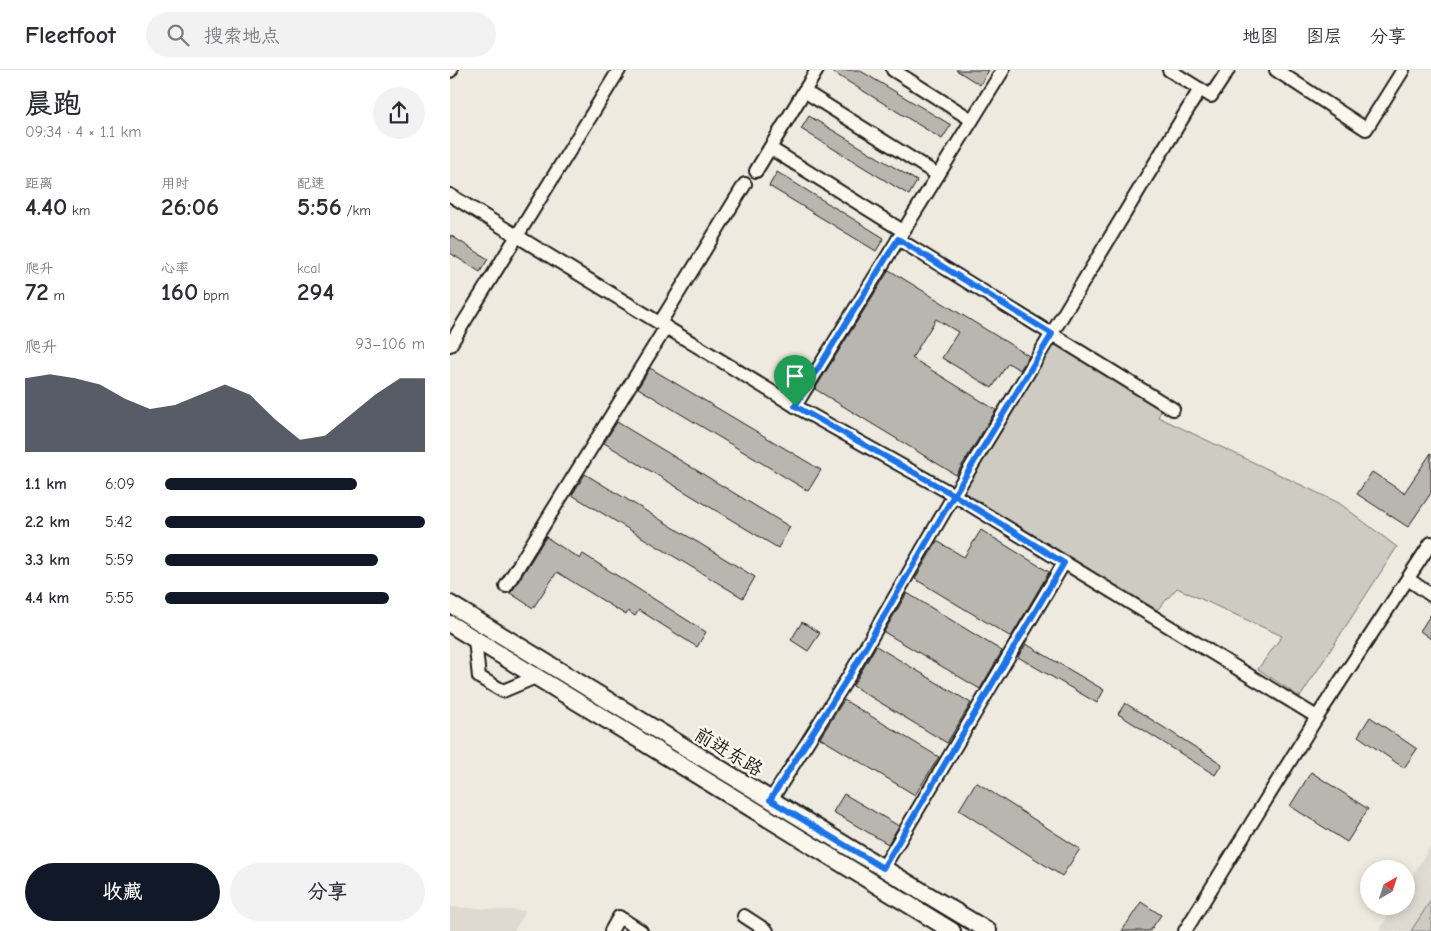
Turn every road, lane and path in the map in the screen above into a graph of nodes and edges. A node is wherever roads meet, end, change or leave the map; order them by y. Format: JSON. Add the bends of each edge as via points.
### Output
{"nodes":[{"id":1,"x":619,"y":70,"type":"edge"},
{"id":2,"x":817,"y":70,"type":"edge"},
{"id":3,"x":893,"y":70,"type":"edge"},
{"id":4,"x":1003,"y":70,"type":"edge"},
{"id":5,"x":1169,"y":70,"type":"edge"},
{"id":6,"x":1228,"y":70,"type":"edge"},
{"id":7,"x":1276,"y":70,"type":"edge"},
{"id":8,"x":1403,"y":70,"type":"edge"},
{"id":9,"x":1200,"y":89,"type":"junction"},
{"id":10,"x":804,"y":91,"type":"junction"},
{"id":11,"x":972,"y":120,"type":"junction"},
{"id":12,"x":770,"y":148,"type":"junction"},
{"id":13,"x":756,"y":171,"type":"dead end"},
{"id":14,"x":938,"y":175,"type":"junction"},
{"id":15,"x":745,"y":184,"type":"dead end"},
{"id":16,"x":450,"y":195,"type":"edge"},
{"id":17,"x":901,"y":235,"type":"junction"},
{"id":18,"x":517,"y":236,"type":"junction"},
{"id":19,"x":663,"y":325,"type":"junction"},
{"id":20,"x":1052,"y":334,"type":"junction"},
{"id":21,"x":450,"y":344,"type":"edge"},
{"id":22,"x":795,"y":406,"type":"junction"},
{"id":23,"x":1173,"y":409,"type":"dead end"},
{"id":24,"x":954,"y":495,"type":"junction"},
{"id":25,"x":1431,"y":543,"type":"edge"},
{"id":26,"x":1064,"y":563,"type":"junction"},
{"id":27,"x":1408,"y":579,"type":"junction"},
{"id":28,"x":506,"y":586,"type":"dead end"},
{"id":29,"x":1431,"y":595,"type":"edge"},
{"id":30,"x":450,"y":604,"type":"edge"},
{"id":31,"x":450,"y":624,"type":"edge"},
{"id":32,"x":475,"y":640,"type":"junction"},
{"id":33,"x":536,"y":677,"type":"junction"},
{"id":34,"x":1318,"y":718,"type":"junction"},
{"id":35,"x":770,"y":800,"type":"junction"},
{"id":36,"x":883,"y":868,"type":"junction"},
{"id":37,"x":744,"y":916,"type":"dead end"},
{"id":38,"x":611,"y":931,"type":"edge"},
{"id":39,"x":642,"y":931,"type":"edge"},
{"id":40,"x":767,"y":931,"type":"edge"},
{"id":41,"x":952,"y":931,"type":"edge"},
{"id":42,"x":988,"y":931,"type":"edge"},
{"id":43,"x":1185,"y":931,"type":"edge"}],
"edges":[{"from":1,"to":18,"type":"street"},
{"from":2,"to":10,"type":"street"},
{"from":3,"to":11,"type":"street"},
{"from":4,"to":11,"type":"street"},
{"from":5,"to":9,"type":"street"},
{"from":6,"to":9,"type":"street","via":[[1211,96]]},
{"from":7,"to":8,"type":"street","via":[[1366,130]]},
{"from":9,"to":20,"type":"street"},
{"from":10,"to":12,"type":"street"},
{"from":10,"to":14,"type":"street"},
{"from":11,"to":14,"type":"street"},
{"from":12,"to":13,"type":"street"},
{"from":12,"to":17,"type":"street"},
{"from":14,"to":17,"type":"street"},
{"from":15,"to":19,"type":"street"},
{"from":16,"to":18,"type":"street"},
{"from":17,"to":20,"type":"street"},
{"from":17,"to":22,"type":"street"},
{"from":18,"to":19,"type":"street"},
{"from":18,"to":21,"type":"street"},
{"from":19,"to":22,"type":"street"},
{"from":19,"to":28,"type":"street"},
{"from":20,"to":23,"type":"street"},
{"from":20,"to":24,"type":"street"},
{"from":22,"to":24,"type":"street"},
{"from":24,"to":26,"type":"street"},
{"from":24,"to":35,"type":"street","via":[[849,676]]},
{"from":25,"to":27,"type":"street"},
{"from":26,"to":34,"type":"street"},
{"from":26,"to":36,"type":"street"},
{"from":27,"to":29,"type":"street"},
{"from":27,"to":34,"type":"street"},
{"from":30,"to":35,"type":"main road","name":"前进东路"},
{"from":31,"to":32,"type":"main road","name":"前进东路"},
{"from":32,"to":33,"type":"main road","name":"前进东路"},
{"from":32,"to":33,"type":"street","via":[[479,677],[503,691]]},
{"from":33,"to":41,"type":"main road","name":"前进东路"},
{"from":34,"to":43,"type":"street"},
{"from":35,"to":36,"type":"main road","name":"前进东路"},
{"from":36,"to":42,"type":"main road","name":"前进东路"},
{"from":37,"to":40,"type":"street"},
{"from":38,"to":39,"type":"street","via":[[619,917]]}]}
